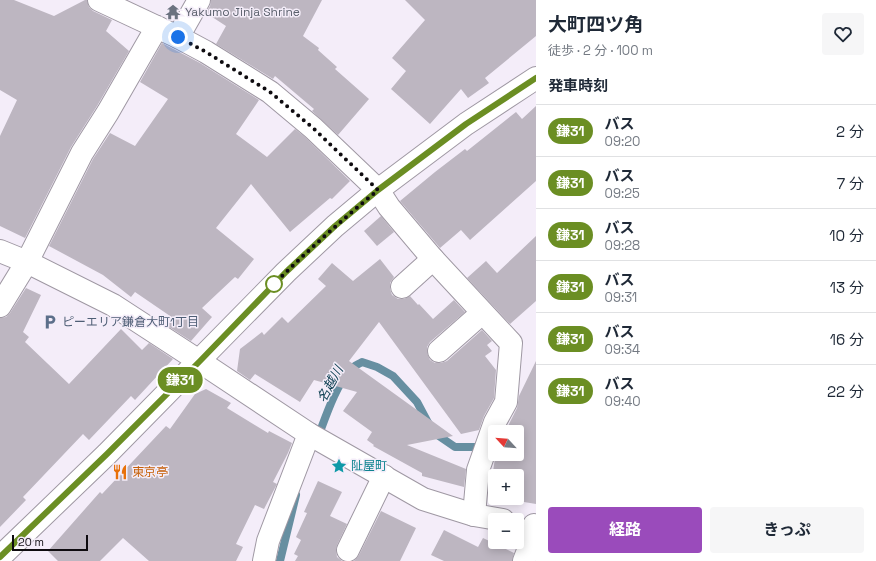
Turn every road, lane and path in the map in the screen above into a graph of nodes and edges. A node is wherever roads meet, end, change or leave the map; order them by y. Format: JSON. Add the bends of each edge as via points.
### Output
{"nodes":[{"id":1,"x":99,"y":0,"type":"edge"},
{"id":2,"x":199,"y":0,"type":"edge"},
{"id":3,"x":157,"y":27,"type":"junction"},
{"id":4,"x":178,"y":37,"type":"junction"},
{"id":5,"x":536,"y":78,"type":"edge"},
{"id":6,"x":378,"y":190,"type":"junction"},
{"id":7,"x":0,"y":251,"type":"edge"},
{"id":8,"x":433,"y":260,"type":"junction"},
{"id":9,"x":27,"y":262,"type":"junction"},
{"id":10,"x":402,"y":287,"type":"dead end"},
{"id":11,"x":0,"y":306,"type":"edge"},
{"id":12,"x":482,"y":313,"type":"junction"},
{"id":13,"x":439,"y":351,"type":"dead end"},
{"id":14,"x":200,"y":361,"type":"junction"},
{"id":15,"x":310,"y":435,"type":"junction"},
{"id":16,"x":384,"y":476,"type":"junction"},
{"id":17,"x":474,"y":515,"type":"junction"},
{"id":18,"x":488,"y":517,"type":"edge"},
{"id":19,"x":529,"y":524,"type":"edge"},
{"id":20,"x":348,"y":550,"type":"dead end"},
{"id":21,"x":0,"y":557,"type":"edge"},
{"id":22,"x":264,"y":561,"type":"edge"},
{"id":23,"x":524,"y":561,"type":"edge"}],
"edges":[{"from":1,"to":3,"type":"street"},
{"from":2,"to":4,"type":"street"},
{"from":3,"to":4,"type":"street"},
{"from":3,"to":9,"type":"street","via":[[82,154]]},
{"from":4,"to":6,"type":"street","via":[[270,92],[313,128]]},
{"from":5,"to":6,"type":"street","via":[[466,124]]},
{"from":6,"to":8,"type":"street","via":[[388,207]]},
{"from":6,"to":14,"type":"street","via":[[286,272]]},
{"from":7,"to":9,"type":"street"},
{"from":8,"to":10,"type":"street"},
{"from":8,"to":12,"type":"street"},
{"from":9,"to":11,"type":"street"},
{"from":9,"to":14,"type":"street","via":[[113,305]]},
{"from":12,"to":13,"type":"street"},
{"from":12,"to":17,"type":"street","via":[[511,343],[506,402],[495,422],[478,470]]},
{"from":14,"to":15,"type":"street"},
{"from":14,"to":21,"type":"street"},
{"from":15,"to":16,"type":"street"},
{"from":15,"to":22,"type":"street","via":[[268,541]]},
{"from":16,"to":17,"type":"street","via":[[423,499]]},
{"from":16,"to":20,"type":"street"},
{"from":17,"to":18,"type":"street"},
{"from":19,"to":23,"type":"street","via":[[530,548]]}]}
